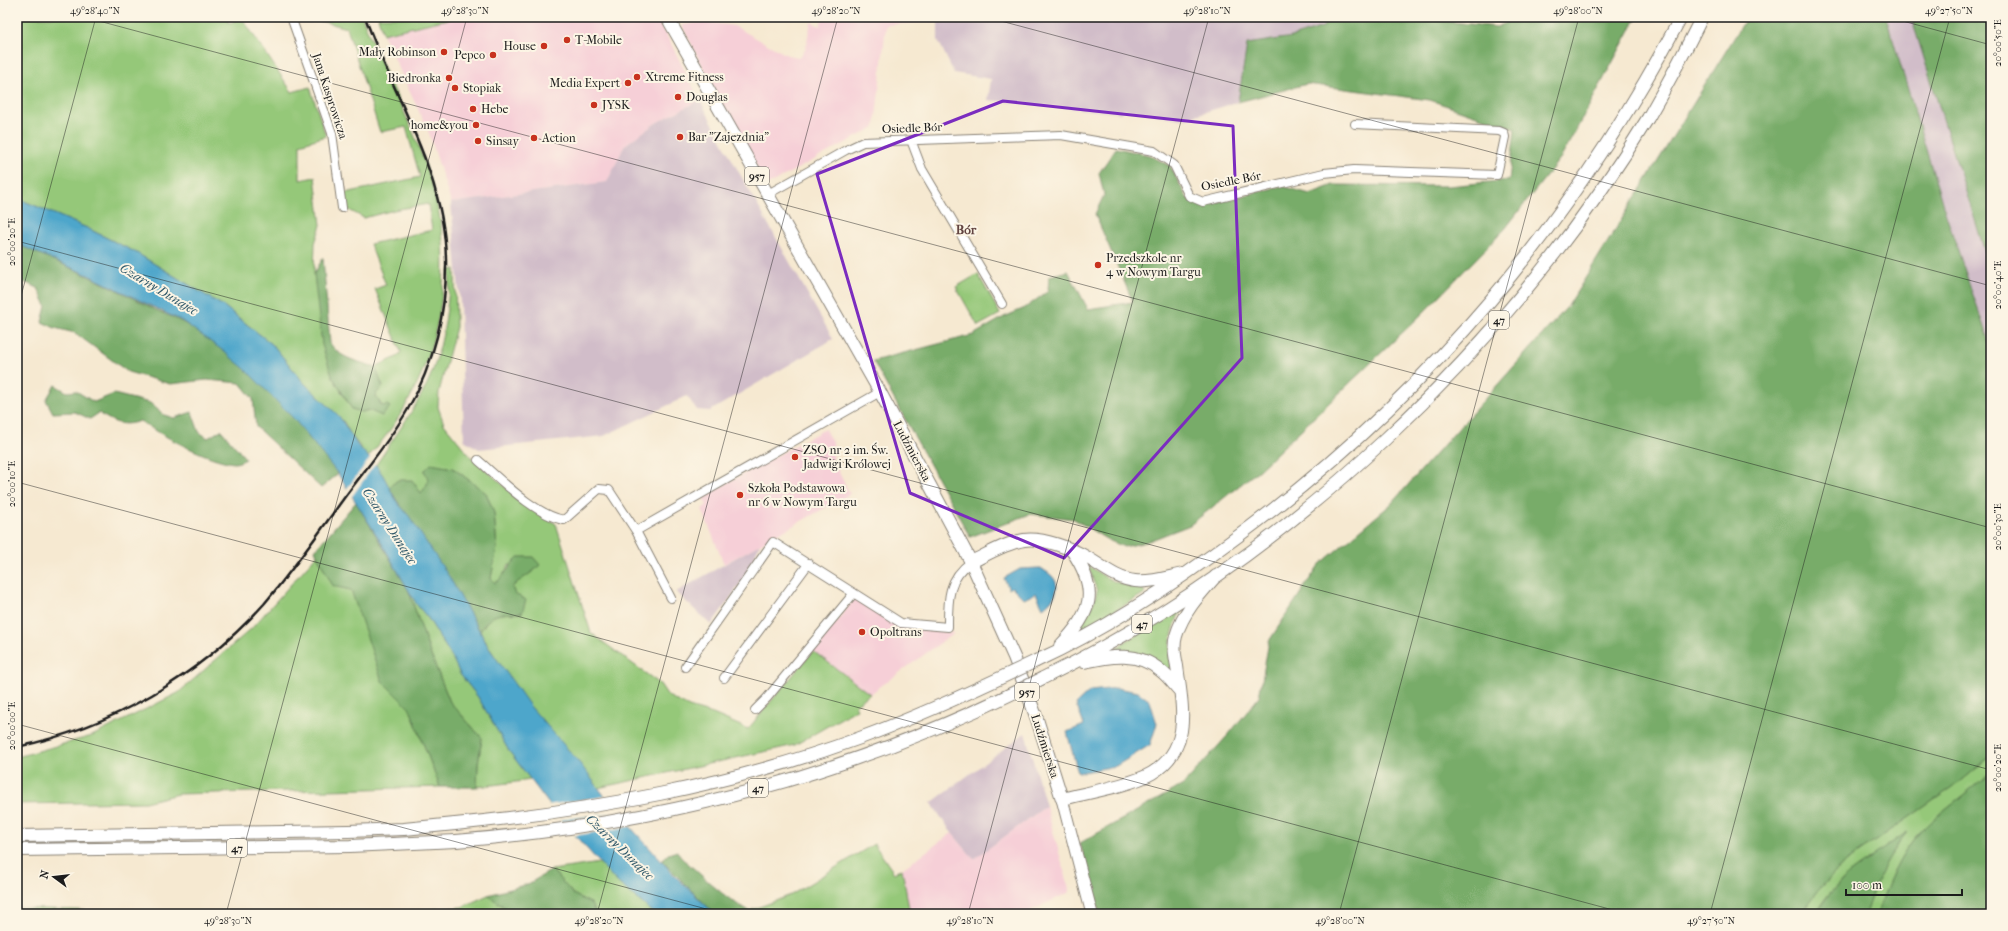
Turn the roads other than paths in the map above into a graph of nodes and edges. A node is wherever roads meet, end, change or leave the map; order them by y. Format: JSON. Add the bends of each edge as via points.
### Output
{"nodes":[{"id":1,"x":291,"y":17,"type":"edge"},
{"id":2,"x":667,"y":17,"type":"edge"},
{"id":3,"x":1681,"y":17,"type":"edge"},
{"id":4,"x":1702,"y":17,"type":"edge"},
{"id":5,"x":1355,"y":124,"type":"dead end"},
{"id":6,"x":911,"y":140,"type":"junction"},
{"id":7,"x":768,"y":194,"type":"junction"},
{"id":8,"x":342,"y":208,"type":"dead end"},
{"id":9,"x":1002,"y":304,"type":"dead end"},
{"id":10,"x":880,"y":392,"type":"junction"},
{"id":11,"x":478,"y":460,"type":"dead end"},
{"id":12,"x":636,"y":531,"type":"junction"},
{"id":13,"x":1073,"y":552,"type":"junction"},
{"id":14,"x":971,"y":562,"type":"junction"},
{"id":15,"x":809,"y":563,"type":"junction"},
{"id":16,"x":1190,"y":572,"type":"junction"},
{"id":17,"x":1216,"y":576,"type":"junction"},
{"id":18,"x":854,"y":593,"type":"junction"},
{"id":19,"x":671,"y":598,"type":"dead end"},
{"id":20,"x":1054,"y":652,"type":"junction"},
{"id":21,"x":685,"y":667,"type":"dead end"},
{"id":22,"x":1066,"y":667,"type":"junction"},
{"id":23,"x":724,"y":678,"type":"dead end"},
{"id":24,"x":1180,"y":691,"type":"junction"},
{"id":25,"x":755,"y":710,"type":"dead end"},
{"id":26,"x":1062,"y":799,"type":"junction"},
{"id":27,"x":17,"y":836,"type":"edge"},
{"id":28,"x":17,"y":850,"type":"edge"},
{"id":29,"x":1092,"y":914,"type":"edge"}],
"edges":[{"from":1,"to":8,"type":"street","name":"Jana Kasprowicza","via":[[332,133]]},
{"from":2,"to":7,"type":"main road","name":"Ludźmierska","number":"957"},
{"from":3,"to":16,"type":"main road","number":"47","via":[[1589,172],[1536,246],[1475,320],[1396,402],[1314,476],[1271,512]]},
{"from":4,"to":17,"type":"main road","number":"47","via":[[1630,146],[1555,251],[1504,314],[1456,369],[1372,451],[1294,518]]},
{"from":5,"to":6,"type":"street","name":"Osiedle Bór","via":[[1502,132],[1505,137],[1497,175],[1354,170],[1203,202],[1189,196],[1174,165],[1154,151],[1061,135]]},
{"from":6,"to":7,"type":"street","name":"Osiedle Bór","via":[[863,142]]},
{"from":6,"to":9,"type":"street","via":[[922,169]]},
{"from":7,"to":10,"type":"main road","name":"Ludźmierska","number":"957"},
{"from":10,"to":12,"type":"street"},
{"from":10,"to":14,"type":"main road","name":"Ludźmierska","number":"957"},
{"from":11,"to":12,"type":"street","via":[[514,492],[554,518],[564,520],[599,489],[609,490]]},
{"from":12,"to":19,"type":"street"},
{"from":13,"to":14,"type":"main road","via":[[1043,540],[1024,540]]},
{"from":13,"to":16,"type":"main road","via":[[1117,576],[1135,581],[1149,581]]},
{"from":13,"to":20,"type":"main road","via":[[1088,578],[1089,602],[1081,622]]},
{"from":14,"to":18,"type":"street","via":[[954,578],[948,603],[948,627],[901,623]]},
{"from":14,"to":26,"type":"main road","name":"Ludźmierska","number":"957","via":[[1014,657]]},
{"from":15,"to":18,"type":"street"},
{"from":15,"to":21,"type":"street","via":[[773,542]]},
{"from":15,"to":23,"type":"street"},
{"from":16,"to":20,"type":"main road","number":"47","via":[[1094,631]]},
{"from":17,"to":22,"type":"main road","number":"47","via":[[1144,623]]},
{"from":17,"to":24,"type":"main road","via":[[1190,606],[1176,637],[1174,649]]},
{"from":18,"to":25,"type":"street"},
{"from":20,"to":27,"type":"main road","number":"47","bridge":true,"via":[[961,697],[859,739],[771,767],[682,790],[610,804],[532,816],[404,829]]},
{"from":22,"to":24,"type":"main road","via":[[1105,657],[1137,658],[1161,670]]},
{"from":22,"to":28,"type":"main road","number":"47","bridge":true,"via":[[982,709],[881,751],[734,796],[611,821],[456,841],[350,846]]},
{"from":24,"to":26,"type":"main road","via":[[1183,718],[1181,732],[1173,752],[1159,768],[1140,778]]},
{"from":26,"to":29,"type":"main road","name":"Ludźmierska","number":"957"}]}
